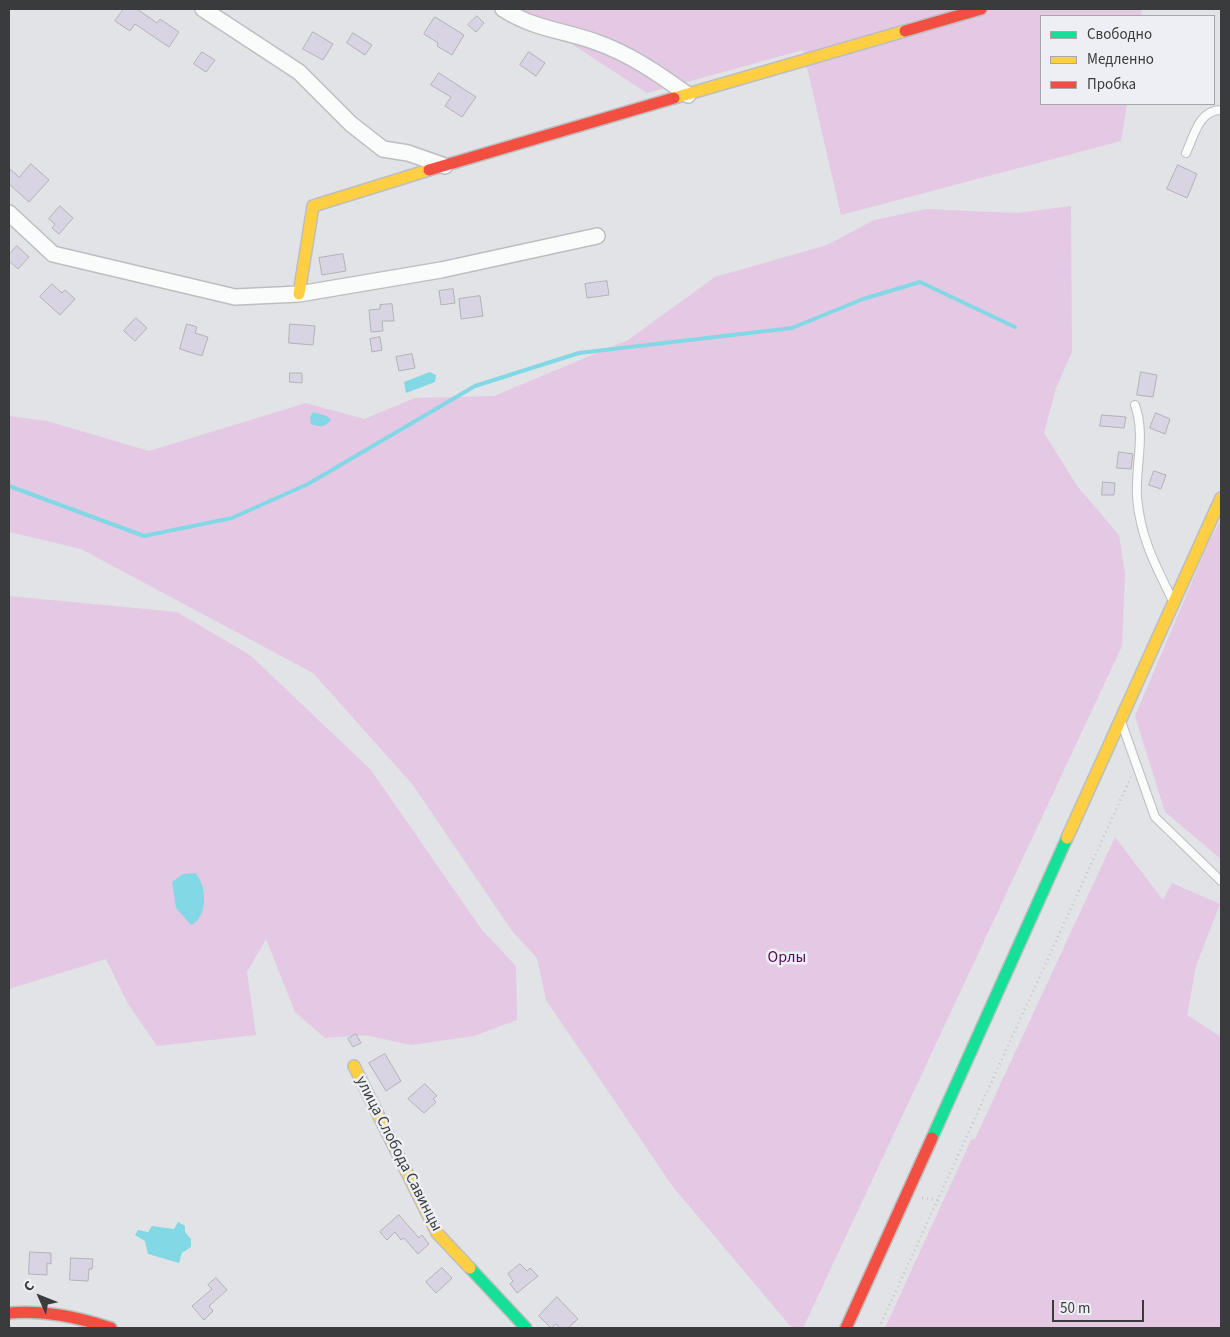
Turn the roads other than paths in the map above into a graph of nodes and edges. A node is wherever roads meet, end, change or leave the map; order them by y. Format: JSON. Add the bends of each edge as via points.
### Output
{"nodes":[{"id":1,"x":203,"y":9,"type":"edge"},
{"id":2,"x":503,"y":9,"type":"edge"},
{"id":3,"x":981,"y":9,"type":"edge"},
{"id":4,"x":688,"y":95,"type":"junction"},
{"id":5,"x":1221,"y":110,"type":"edge"},
{"id":6,"x":1186,"y":154,"type":"dead end"},
{"id":7,"x":445,"y":166,"type":"junction"},
{"id":8,"x":9,"y":213,"type":"edge"},
{"id":9,"x":597,"y":236,"type":"dead end"},
{"id":10,"x":299,"y":294,"type":"junction"},
{"id":11,"x":1135,"y":405,"type":"dead end"},
{"id":12,"x":1221,"y":498,"type":"edge"},
{"id":13,"x":1174,"y":603,"type":"junction"},
{"id":14,"x":1121,"y":720,"type":"junction"},
{"id":15,"x":1221,"y":880,"type":"edge"},
{"id":16,"x":354,"y":1066,"type":"dead end"},
{"id":17,"x":9,"y":1313,"type":"edge"},
{"id":18,"x":111,"y":1328,"type":"edge"},
{"id":19,"x":526,"y":1328,"type":"edge"},
{"id":20,"x":846,"y":1328,"type":"edge"}],
"edges":[{"from":1,"to":7,"type":"street","via":[[299,72],[351,124],[382,149],[408,153]]},
{"from":2,"to":4,"type":"street","via":[[524,22],[596,42],[646,65]]},
{"from":3,"to":4,"type":"street"},
{"from":4,"to":7,"type":"street"},
{"from":5,"to":6,"type":"lane","via":[[1213,110],[1203,117]]},
{"from":7,"to":10,"type":"street","via":[[313,206]]},
{"from":8,"to":10,"type":"street","via":[[53,254],[234,297]]},
{"from":9,"to":10,"type":"street","via":[[441,270]]},
{"from":11,"to":13,"type":"lane","via":[[1140,419],[1137,497],[1147,548]]},
{"from":12,"to":13,"type":"street"},
{"from":13,"to":14,"type":"street"},
{"from":14,"to":15,"type":"lane","via":[[1155,817]]},
{"from":14,"to":20,"type":"street"},
{"from":16,"to":19,"type":"street","name":"улица Слобода Савинцы","via":[[437,1233]]},
{"from":17,"to":18,"type":"street","via":[[34,1310],[79,1317]]}]}
